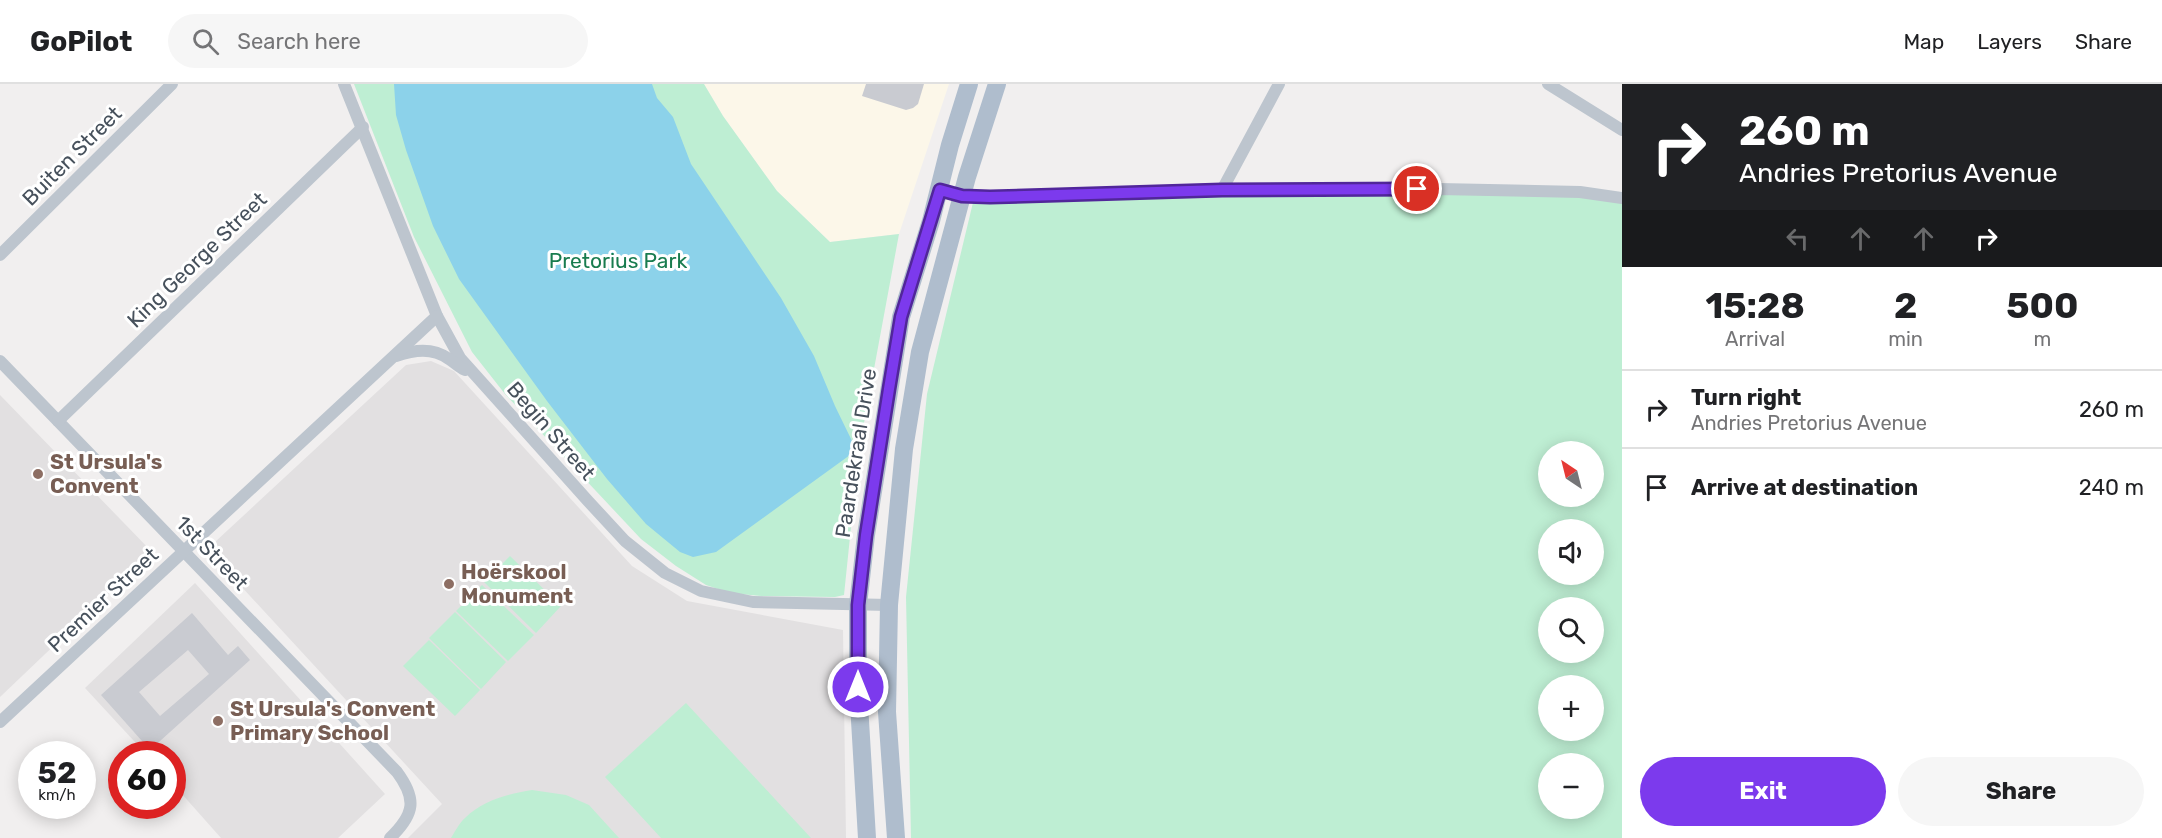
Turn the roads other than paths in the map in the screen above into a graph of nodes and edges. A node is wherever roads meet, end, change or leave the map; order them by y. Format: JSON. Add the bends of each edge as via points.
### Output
{"nodes":[{"id":1,"x":172,"y":84,"type":"edge"},
{"id":2,"x":344,"y":84,"type":"edge"},
{"id":3,"x":969,"y":84,"type":"edge"},
{"id":4,"x":997,"y":84,"type":"edge"},
{"id":5,"x":1280,"y":84,"type":"edge"},
{"id":6,"x":1548,"y":84,"type":"edge"},
{"id":7,"x":363,"y":127,"type":"junction"},
{"id":8,"x":1622,"y":130,"type":"edge"},
{"id":9,"x":940,"y":190,"type":"junction"},
{"id":10,"x":1222,"y":190,"type":"junction"},
{"id":11,"x":962,"y":196,"type":"junction"},
{"id":12,"x":1622,"y":198,"type":"edge"},
{"id":13,"x":0,"y":255,"type":"edge"},
{"id":14,"x":437,"y":316,"type":"junction"},
{"id":15,"x":389,"y":358,"type":"junction"},
{"id":16,"x":0,"y":361,"type":"edge"},
{"id":17,"x":475,"y":374,"type":"junction"},
{"id":18,"x":58,"y":421,"type":"junction"},
{"id":19,"x":183,"y":552,"type":"junction"},
{"id":20,"x":858,"y":605,"type":"junction"},
{"id":21,"x":890,"y":605,"type":"junction"},
{"id":22,"x":0,"y":722,"type":"edge"},
{"id":23,"x":390,"y":838,"type":"edge"},
{"id":24,"x":867,"y":838,"type":"edge"},
{"id":25,"x":896,"y":838,"type":"edge"}],
"edges":[{"from":1,"to":13,"type":"street","name":"Buiten Street"},
{"from":2,"to":7,"type":"street","name":"Begin Street"},
{"from":3,"to":9,"type":"main road","name":"Paardekraal Drive"},
{"from":4,"to":11,"type":"main road"},
{"from":5,"to":10,"type":"street"},
{"from":6,"to":8,"type":"street"},
{"from":7,"to":14,"type":"street","name":"Begin Street"},
{"from":7,"to":18,"type":"street","name":"King George Street"},
{"from":9,"to":11,"type":"street"},
{"from":9,"to":20,"type":"main road","name":"Paardekraal Drive","via":[[901,317]]},
{"from":10,"to":11,"type":"street"},
{"from":10,"to":12,"type":"street","via":[[1439,189],[1580,192]]},
{"from":11,"to":21,"type":"main road","via":[[920,352],[904,449]]},
{"from":14,"to":15,"type":"street","name":"Premier Street"},
{"from":14,"to":17,"type":"street","name":"Begin Street","via":[[460,358]]},
{"from":15,"to":17,"type":"street","via":[[432,351]]},
{"from":15,"to":19,"type":"street","name":"Premier Street"},
{"from":16,"to":18,"type":"street","name":"1st Street"},
{"from":17,"to":20,"type":"street","name":"Begin Street","via":[[625,541],[665,573],[701,591],[753,602]]},
{"from":18,"to":19,"type":"street","name":"1st Street"},
{"from":19,"to":22,"type":"street","name":"Premier Street"},
{"from":19,"to":23,"type":"street","name":"1st Street","via":[[397,771],[412,799],[410,814]]},
{"from":20,"to":21,"type":"street","name":"Begin Street"},
{"from":20,"to":24,"type":"main road","name":"Paardekraal Drive","via":[[858,687]]},
{"from":21,"to":25,"type":"main road","via":[[887,712]]}]}
